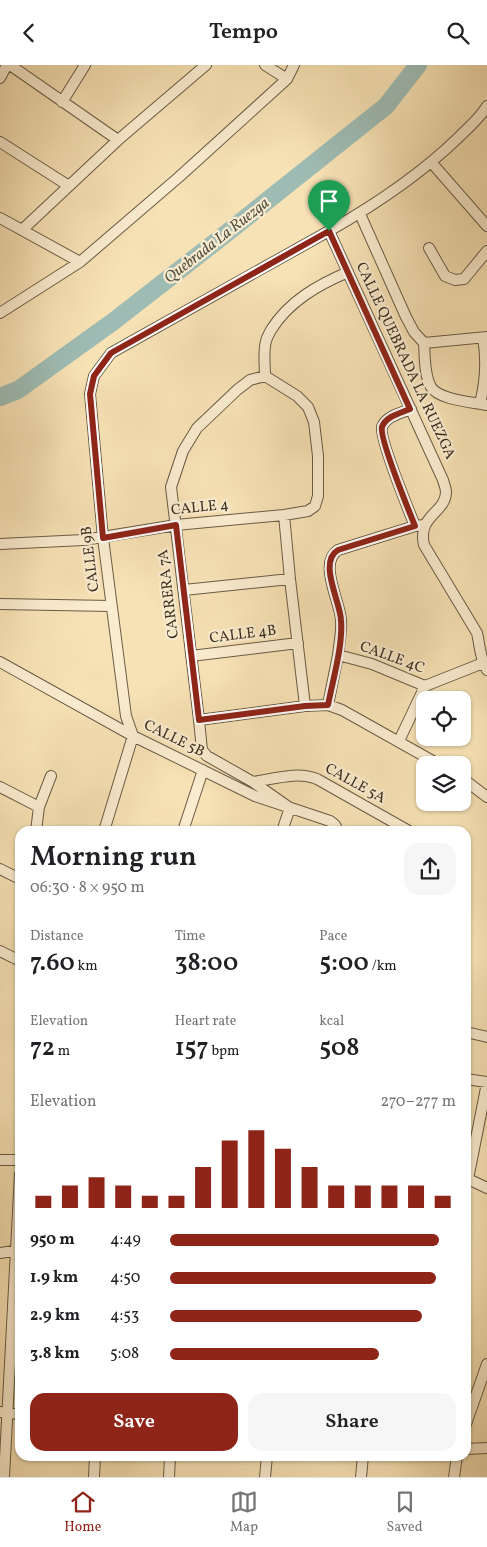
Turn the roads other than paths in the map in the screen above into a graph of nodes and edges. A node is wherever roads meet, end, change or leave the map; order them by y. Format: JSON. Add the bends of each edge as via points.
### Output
{"nodes":[{"id":1,"x":8,"y":65,"type":"edge"},
{"id":2,"x":85,"y":65,"type":"edge"},
{"id":3,"x":206,"y":65,"type":"edge"},
{"id":4,"x":265,"y":65,"type":"edge"},
{"id":5,"x":294,"y":65,"type":"edge"},
{"id":6,"x":0,"y":78,"type":"edge"},
{"id":7,"x":287,"y":79,"type":"junction"},
{"id":8,"x":62,"y":102,"type":"junction"},
{"id":9,"x":487,"y":106,"type":"edge"},
{"id":10,"x":118,"y":140,"type":"junction"},
{"id":11,"x":0,"y":142,"type":"edge"},
{"id":12,"x":431,"y":162,"type":"junction"},
{"id":13,"x":69,"y":186,"type":"junction"},
{"id":14,"x":360,"y":214,"type":"junction"},
{"id":15,"x":0,"y":218,"type":"edge"},
{"id":16,"x":487,"y":226,"type":"edge"},
{"id":17,"x":22,"y":230,"type":"junction"},
{"id":18,"x":329,"y":231,"type":"junction"},
{"id":19,"x":429,"y":248,"type":"dead end"},
{"id":20,"x":487,"y":251,"type":"edge"},
{"id":21,"x":80,"y":262,"type":"junction"},
{"id":22,"x":348,"y":272,"type":"junction"},
{"id":23,"x":0,"y":313,"type":"edge"},
{"id":24,"x":485,"y":337,"type":"edge"},
{"id":25,"x":424,"y":343,"type":"junction"},
{"id":26,"x":265,"y":376,"type":"junction"},
{"id":27,"x":484,"y":404,"type":"edge"},
{"id":28,"x":410,"y":409,"type":"junction"},
{"id":29,"x":284,"y":515,"type":"junction"},
{"id":30,"x":176,"y":525,"type":"junction"},
{"id":31,"x":420,"y":525,"type":"junction"},
{"id":32,"x":103,"y":538,"type":"junction"},
{"id":33,"x":0,"y":544,"type":"edge"},
{"id":34,"x":290,"y":579,"type":"junction"},
{"id":35,"x":184,"y":590,"type":"junction"},
{"id":36,"x":0,"y":604,"type":"edge"},
{"id":37,"x":112,"y":606,"type":"junction"},
{"id":38,"x":298,"y":643,"type":"junction"},
{"id":39,"x":484,"y":645,"type":"edge"},
{"id":40,"x":338,"y":655,"type":"junction"},
{"id":41,"x":191,"y":656,"type":"junction"},
{"id":42,"x":0,"y":663,"type":"edge"},
{"id":43,"x":485,"y":666,"type":"edge"},
{"id":44,"x":425,"y":686,"type":"junction"},
{"id":45,"x":328,"y":705,"type":"junction"},
{"id":46,"x":305,"y":706,"type":"junction"},
{"id":47,"x":199,"y":720,"type":"junction"},
{"id":48,"x":132,"y":736,"type":"junction"},
{"id":49,"x":398,"y":741,"type":"junction"},
{"id":50,"x":424,"y":756,"type":"edge"},
{"id":51,"x":203,"y":770,"type":"junction"},
{"id":52,"x":50,"y":776,"type":"dead end"},
{"id":53,"x":254,"y":782,"type":"junction"},
{"id":54,"x":471,"y":785,"type":"edge"},
{"id":55,"x":0,"y":787,"type":"edge"},
{"id":56,"x":487,"y":797,"type":"edge"},
{"id":57,"x":39,"y":807,"type":"junction"},
{"id":58,"x":290,"y":807,"type":"junction"},
{"id":59,"x":37,"y":826,"type":"edge"},
{"id":60,"x":105,"y":826,"type":"edge"},
{"id":61,"x":186,"y":826,"type":"edge"},
{"id":62,"x":284,"y":826,"type":"edge"},
{"id":63,"x":336,"y":826,"type":"edge"},
{"id":64,"x":400,"y":826,"type":"edge"},
{"id":65,"x":0,"y":869,"type":"edge"},
{"id":66,"x":15,"y":876,"type":"edge"},
{"id":67,"x":0,"y":951,"type":"edge"},
{"id":68,"x":15,"y":958,"type":"edge"},
{"id":69,"x":471,"y":1033,"type":"edge"},
{"id":70,"x":487,"y":1037,"type":"edge"},
{"id":71,"x":471,"y":1080,"type":"edge"},
{"id":72,"x":487,"y":1083,"type":"edge"},
{"id":73,"x":471,"y":1159,"type":"edge"},
{"id":74,"x":0,"y":1160,"type":"edge"},
{"id":75,"x":15,"y":1160,"type":"edge"},
{"id":76,"x":471,"y":1180,"type":"edge"},
{"id":77,"x":487,"y":1188,"type":"edge"},
{"id":78,"x":15,"y":1250,"type":"edge"},
{"id":79,"x":0,"y":1253,"type":"edge"},
{"id":80,"x":15,"y":1285,"type":"edge"},
{"id":81,"x":487,"y":1364,"type":"edge"},
{"id":82,"x":471,"y":1410,"type":"edge"},
{"id":83,"x":4,"y":1413,"type":"edge"},
{"id":84,"x":487,"y":1448,"type":"edge"},
{"id":85,"x":471,"y":1449,"type":"edge"},
{"id":86,"x":96,"y":1461,"type":"edge"},
{"id":87,"x":170,"y":1461,"type":"edge"},
{"id":88,"x":266,"y":1461,"type":"edge"},
{"id":89,"x":363,"y":1461,"type":"edge"},
{"id":90,"x":456,"y":1461,"type":"edge"},
{"id":91,"x":4,"y":1477,"type":"edge"},
{"id":92,"x":94,"y":1477,"type":"edge"},
{"id":93,"x":169,"y":1477,"type":"edge"},
{"id":94,"x":265,"y":1477,"type":"edge"},
{"id":95,"x":361,"y":1477,"type":"edge"},
{"id":96,"x":454,"y":1477,"type":"edge"}],
"edges":[{"from":1,"to":6,"type":"street"},
{"from":1,"to":8,"type":"street"},
{"from":2,"to":8,"type":"street"},
{"from":3,"to":10,"type":"street"},
{"from":4,"to":7,"type":"street"},
{"from":5,"to":7,"type":"street"},
{"from":7,"to":21,"type":"street"},
{"from":8,"to":10,"type":"street"},
{"from":9,"to":12,"type":"street","via":[[481,116]]},
{"from":10,"to":13,"type":"street"},
{"from":11,"to":13,"type":"street"},
{"from":12,"to":14,"type":"street"},
{"from":12,"to":16,"type":"street"},
{"from":13,"to":17,"type":"street"},
{"from":14,"to":18,"type":"street"},
{"from":14,"to":25,"type":"street","via":[[406,317]]},
{"from":15,"to":17,"type":"street"},
{"from":17,"to":21,"type":"street"},
{"from":18,"to":22,"type":"street","name":"CALLE QUEBRADA LA RUEZGA"},
{"from":18,"to":32,"type":"street","name":"CALLE 9B","via":[[111,353],[94,376],[90,394]]},
{"from":19,"to":20,"type":"street","via":[[445,277],[455,281],[464,279]]},
{"from":21,"to":23,"type":"street"},
{"from":22,"to":26,"type":"street","via":[[298,299],[276,322],[266,339]]},
{"from":22,"to":28,"type":"street","name":"CALLE QUEBRADA LA RUEZGA"},
{"from":24,"to":25,"type":"street"},
{"from":24,"to":27,"type":"street"},
{"from":25,"to":27,"type":"street","via":[[427,376],[435,392]]},
{"from":26,"to":29,"type":"street","via":[[297,395],[308,407],[314,422],[318,456],[315,506],[308,511]]},
{"from":26,"to":30,"type":"street","name":"CARRERA 7A","via":[[237,390],[197,428],[183,451],[171,487]]},
{"from":28,"to":31,"type":"street","name":"CALLE QUEBRADA LA RUEZGA","via":[[446,492],[444,501]]},
{"from":28,"to":31,"type":"street","via":[[390,417],[382,428],[385,446]]},
{"from":29,"to":30,"type":"street","name":"CALLE 4"},
{"from":29,"to":34,"type":"street"},
{"from":30,"to":32,"type":"street","name":"CALLE 4"},
{"from":30,"to":35,"type":"street","name":"CARRERA 7A"},
{"from":31,"to":39,"type":"street","via":[[424,545]]},
{"from":31,"to":40,"type":"street","via":[[333,554],[329,569],[341,620]]},
{"from":32,"to":33,"type":"street","name":"CALLE 4"},
{"from":32,"to":37,"type":"street","name":"CALLE 9B"},
{"from":34,"to":35,"type":"street"},
{"from":34,"to":38,"type":"street"},
{"from":35,"to":41,"type":"street","name":"CARRERA 7A"},
{"from":36,"to":37,"type":"street"},
{"from":37,"to":48,"type":"street","name":"CALLE 9B","via":[[126,716]]},
{"from":38,"to":41,"type":"street","name":"CALLE 4B"},
{"from":38,"to":46,"type":"street"},
{"from":39,"to":43,"type":"street"},
{"from":40,"to":44,"type":"street","name":"CALLE 4C","via":[[372,664]]},
{"from":40,"to":45,"type":"street","name":"CALLE 4C"},
{"from":41,"to":47,"type":"street","name":"CARRERA 7A"},
{"from":42,"to":48,"type":"street","name":"CALLE 5B"},
{"from":43,"to":44,"type":"street"},
{"from":44,"to":49,"type":"street","name":"CALLE 4C"},
{"from":45,"to":46,"type":"street"},
{"from":45,"to":49,"type":"street"},
{"from":46,"to":47,"type":"street"},
{"from":47,"to":53,"type":"street","name":"CARRERA 7A","via":[[202,750],[207,756]]},
{"from":48,"to":51,"type":"street","name":"CALLE 5B"},
{"from":48,"to":60,"type":"street"},
{"from":49,"to":50,"type":"street"},
{"from":51,"to":58,"type":"street","name":"CALLE 5B","via":[[255,796]]},
{"from":51,"to":61,"type":"street"},
{"from":52,"to":57,"type":"street"},
{"from":53,"to":58,"type":"street","name":"CARRERA 7A"},
{"from":53,"to":64,"type":"street","name":"CALLE 5A","via":[[310,776]]},
{"from":54,"to":56,"type":"street"},
{"from":55,"to":57,"type":"street"},
{"from":57,"to":59,"type":"street"},
{"from":58,"to":62,"type":"street"},
{"from":58,"to":63,"type":"street","name":"CALLE 5B"},
{"from":65,"to":66,"type":"street"},
{"from":67,"to":68,"type":"street"},
{"from":69,"to":70,"type":"street"},
{"from":71,"to":72,"type":"street"},
{"from":72,"to":73,"type":"street"},
{"from":74,"to":75,"type":"street"},
{"from":76,"to":77,"type":"street"},
{"from":78,"to":79,"type":"street"},
{"from":80,"to":83,"type":"street"},
{"from":81,"to":82,"type":"street"},
{"from":83,"to":91,"type":"street"},
{"from":84,"to":85,"type":"street"},
{"from":86,"to":92,"type":"street"},
{"from":87,"to":93,"type":"street"},
{"from":88,"to":94,"type":"street"},
{"from":89,"to":95,"type":"street"},
{"from":90,"to":96,"type":"street"}]}
